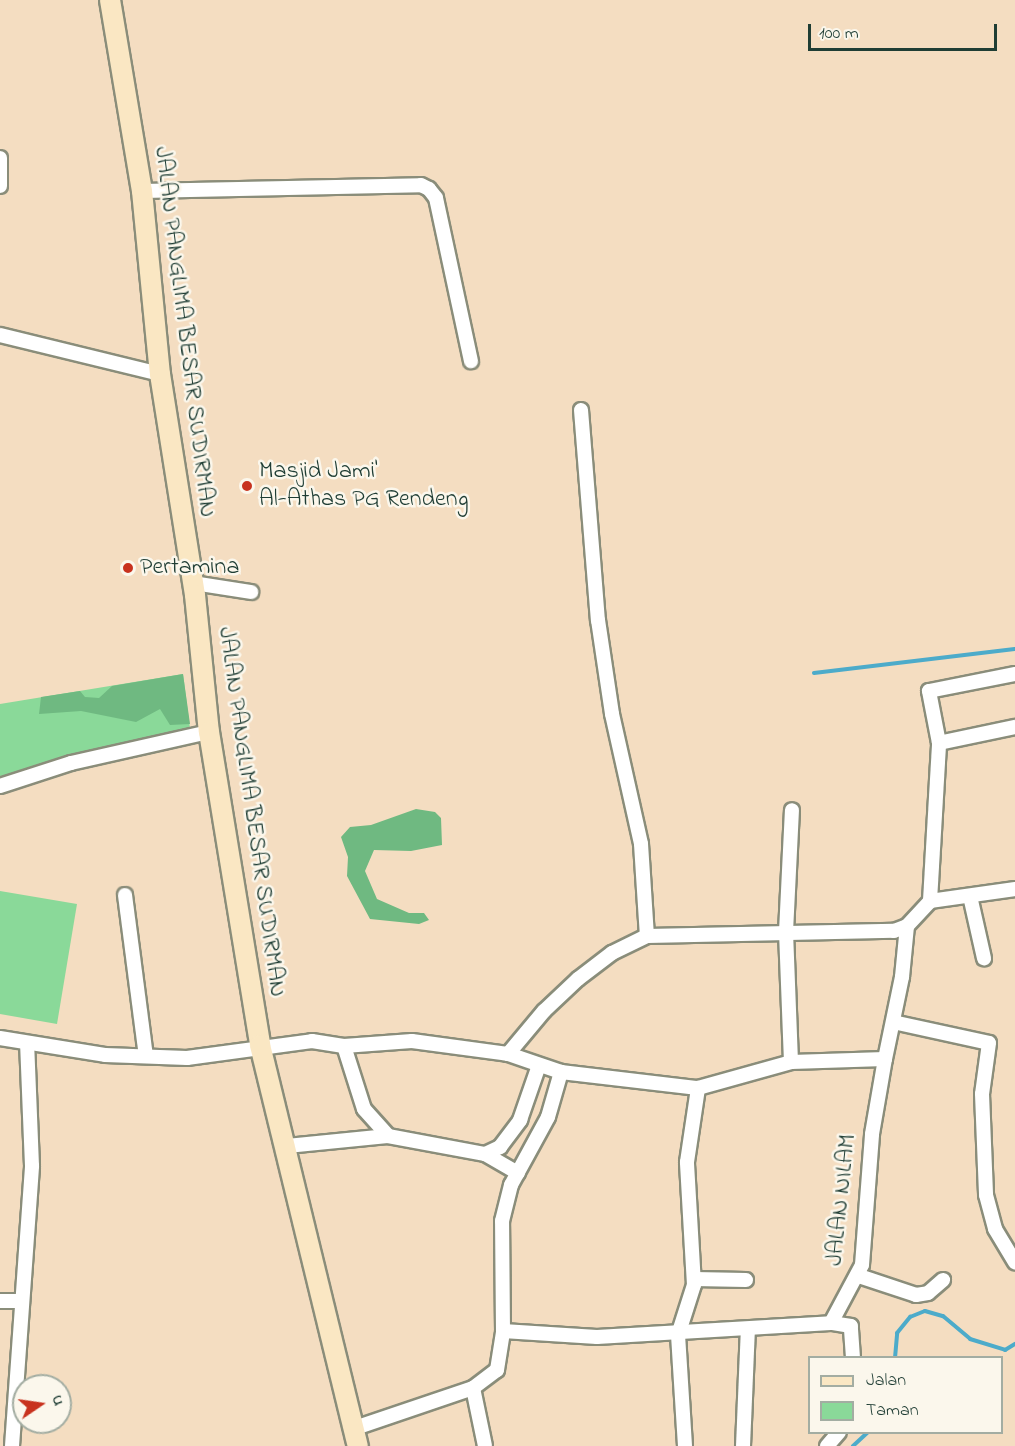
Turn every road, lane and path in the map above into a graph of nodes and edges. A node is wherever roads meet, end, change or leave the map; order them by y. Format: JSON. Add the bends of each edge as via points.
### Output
{"nodes":[{"id":1,"x":110,"y":0,"type":"edge"},
{"id":2,"x":0,"y":158,"type":"edge"},
{"id":3,"x":0,"y":186,"type":"edge"},
{"id":4,"x":142,"y":191,"type":"junction"},
{"id":5,"x":0,"y":335,"type":"edge"},
{"id":6,"x":471,"y":361,"type":"dead end"},
{"id":7,"x":160,"y":374,"type":"junction"},
{"id":8,"x":581,"y":410,"type":"dead end"},
{"id":9,"x":193,"y":583,"type":"junction"},
{"id":10,"x":251,"y":592,"type":"dead end"},
{"id":11,"x":1015,"y":675,"type":"edge"},
{"id":12,"x":1015,"y":727,"type":"edge"},
{"id":13,"x":208,"y":732,"type":"junction"},
{"id":14,"x":939,"y":743,"type":"junction"},
{"id":15,"x":0,"y":786,"type":"edge"},
{"id":16,"x":792,"y":810,"type":"dead end"},
{"id":17,"x":1015,"y":889,"type":"edge"},
{"id":18,"x":125,"y":895,"type":"dead end"},
{"id":19,"x":970,"y":896,"type":"junction"},
{"id":20,"x":930,"y":901,"type":"junction"},
{"id":21,"x":908,"y":926,"type":"junction"},
{"id":22,"x":786,"y":932,"type":"junction"},
{"id":23,"x":647,"y":936,"type":"junction"},
{"id":24,"x":984,"y":958,"type":"dead end"},
{"id":25,"x":893,"y":1022,"type":"junction"},
{"id":26,"x":0,"y":1038,"type":"edge"},
{"id":27,"x":27,"y":1043,"type":"junction"},
{"id":28,"x":260,"y":1045,"type":"junction"},
{"id":29,"x":344,"y":1046,"type":"junction"},
{"id":30,"x":508,"y":1054,"type":"junction"},
{"id":31,"x":146,"y":1056,"type":"junction"},
{"id":32,"x":885,"y":1059,"type":"junction"},
{"id":33,"x":791,"y":1062,"type":"junction"},
{"id":34,"x":539,"y":1065,"type":"junction"},
{"id":35,"x":561,"y":1072,"type":"junction"},
{"id":36,"x":698,"y":1088,"type":"junction"},
{"id":37,"x":387,"y":1136,"type":"junction"},
{"id":38,"x":287,"y":1146,"type":"junction"},
{"id":39,"x":485,"y":1154,"type":"junction"},
{"id":40,"x":518,"y":1173,"type":"junction"},
{"id":41,"x":1015,"y":1262,"type":"edge"},
{"id":42,"x":859,"y":1276,"type":"junction"},
{"id":43,"x":694,"y":1279,"type":"junction"},
{"id":44,"x":746,"y":1280,"type":"dead end"},
{"id":45,"x":943,"y":1280,"type":"dead end"},
{"id":46,"x":0,"y":1301,"type":"edge"},
{"id":47,"x":21,"y":1301,"type":"junction"},
{"id":48,"x":831,"y":1323,"type":"junction"},
{"id":49,"x":748,"y":1329,"type":"junction"},
{"id":50,"x":503,"y":1331,"type":"junction"},
{"id":51,"x":678,"y":1335,"type":"junction"},
{"id":52,"x":853,"y":1356,"type":"edge"},
{"id":53,"x":473,"y":1388,"type":"junction"},
{"id":54,"x":836,"y":1434,"type":"edge"},
{"id":55,"x":356,"y":1437,"type":"edge"},
{"id":56,"x":12,"y":1446,"type":"edge"},
{"id":57,"x":485,"y":1446,"type":"edge"},
{"id":58,"x":685,"y":1446,"type":"edge"},
{"id":59,"x":743,"y":1446,"type":"edge"},
{"id":60,"x":826,"y":1446,"type":"edge"}],
"edges":[{"from":1,"to":4,"type":"main road","name":"JALAN PANGLIMA BESAR SUDIRMAN"},
{"from":2,"to":3,"type":"street"},
{"from":4,"to":6,"type":"street","via":[[420,185],[429,189],[436,198]]},
{"from":4,"to":7,"type":"main road","name":"JALAN PANGLIMA BESAR SUDIRMAN"},
{"from":5,"to":7,"type":"street"},
{"from":7,"to":9,"type":"main road","name":"JALAN PANGLIMA BESAR SUDIRMAN"},
{"from":8,"to":23,"type":"street","via":[[598,620],[612,714],[641,844]]},
{"from":9,"to":10,"type":"street"},
{"from":9,"to":13,"type":"main road","name":"JALAN PANGLIMA BESAR SUDIRMAN"},
{"from":11,"to":14,"type":"street","via":[[929,691]]},
{"from":12,"to":14,"type":"street"},
{"from":13,"to":15,"type":"street","via":[[71,763]]},
{"from":13,"to":28,"type":"main road","name":"JALAN PANGLIMA BESAR SUDIRMAN"},
{"from":14,"to":20,"type":"street"},
{"from":16,"to":22,"type":"street"},
{"from":17,"to":19,"type":"street"},
{"from":18,"to":31,"type":"street"},
{"from":19,"to":20,"type":"street"},
{"from":19,"to":24,"type":"street"},
{"from":20,"to":21,"type":"street"},
{"from":21,"to":22,"type":"street","via":[[894,931]]},
{"from":21,"to":25,"type":"street","name":"JALAN NILAM"},
{"from":22,"to":23,"type":"street"},
{"from":22,"to":33,"type":"street"},
{"from":23,"to":30,"type":"street","via":[[612,953],[578,979],[544,1011]]},
{"from":25,"to":32,"type":"street","name":"JALAN NILAM"},
{"from":25,"to":41,"type":"street","via":[[989,1043],[982,1094],[986,1195],[995,1229]]},
{"from":26,"to":27,"type":"street"},
{"from":27,"to":31,"type":"street","via":[[105,1055]]},
{"from":27,"to":47,"type":"street","via":[[32,1166]]},
{"from":28,"to":29,"type":"street","via":[[312,1041]]},
{"from":28,"to":31,"type":"street","via":[[187,1058]]},
{"from":28,"to":38,"type":"main road","name":"JALAN PANGLIMA BESAR SUDIRMAN"},
{"from":29,"to":30,"type":"street","via":[[412,1041]]},
{"from":29,"to":37,"type":"street","via":[[364,1109]]},
{"from":30,"to":34,"type":"street"},
{"from":32,"to":33,"type":"street"},
{"from":32,"to":42,"type":"street","name":"JALAN NILAM","via":[[872,1134]]},
{"from":33,"to":36,"type":"street"},
{"from":34,"to":35,"type":"street"},
{"from":34,"to":39,"type":"street","via":[[520,1120],[500,1147]]},
{"from":35,"to":36,"type":"street"},
{"from":35,"to":40,"type":"street","via":[[548,1117]]},
{"from":36,"to":43,"type":"street","via":[[687,1162]]},
{"from":37,"to":38,"type":"street"},
{"from":37,"to":39,"type":"street"},
{"from":38,"to":55,"type":"main road","name":"JALAN PANGLIMA BESAR SUDIRMAN"},
{"from":39,"to":40,"type":"street"},
{"from":40,"to":50,"type":"street","via":[[502,1221]]},
{"from":42,"to":45,"type":"street","via":[[916,1295],[937,1288]]},
{"from":42,"to":48,"type":"street","name":"JALAN NILAM","via":[[840,1300]]},
{"from":43,"to":44,"type":"street"},
{"from":43,"to":51,"type":"street"},
{"from":46,"to":47,"type":"street"},
{"from":47,"to":56,"type":"street"},
{"from":48,"to":49,"type":"street"},
{"from":48,"to":52,"type":"street","via":[[851,1326]]},
{"from":49,"to":51,"type":"street"},
{"from":49,"to":59,"type":"street"},
{"from":50,"to":51,"type":"street","via":[[597,1337]]},
{"from":50,"to":53,"type":"street","via":[[497,1370]]},
{"from":51,"to":58,"type":"street"},
{"from":53,"to":55,"type":"street"},
{"from":53,"to":57,"type":"street"},
{"from":54,"to":60,"type":"street"}]}
